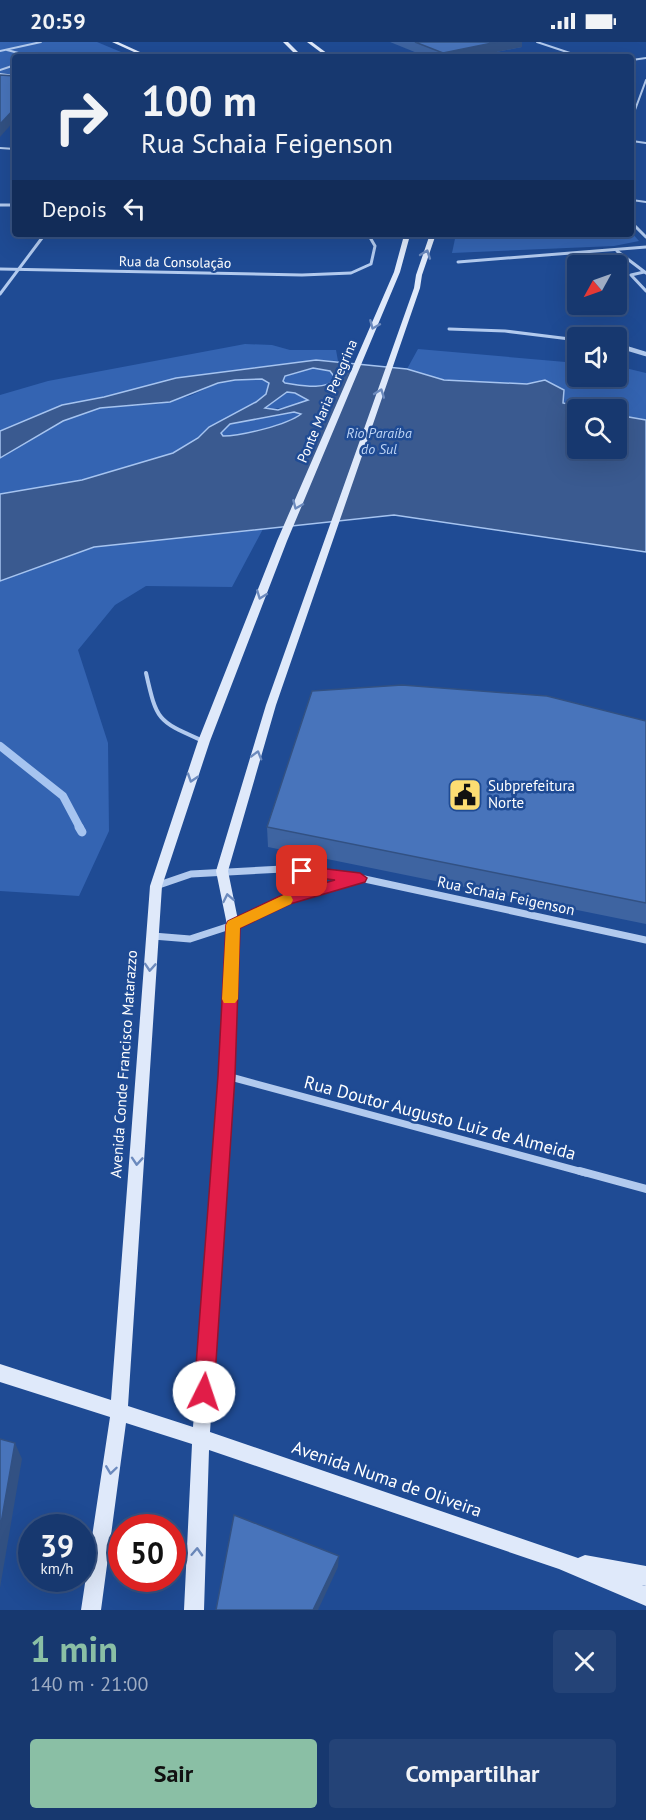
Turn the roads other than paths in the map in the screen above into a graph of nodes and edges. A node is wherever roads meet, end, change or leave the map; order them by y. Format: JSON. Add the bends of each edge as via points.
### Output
{"nodes":[{"id":1,"x":41,"y":42,"type":"edge"},
{"id":2,"x":114,"y":42,"type":"edge"},
{"id":3,"x":285,"y":42,"type":"edge"},
{"id":4,"x":309,"y":42,"type":"edge"},
{"id":5,"x":537,"y":42,"type":"edge"},
{"id":6,"x":0,"y":50,"type":"edge"},
{"id":7,"x":6,"y":50,"type":"junction"},
{"id":8,"x":22,"y":54,"type":"edge"},
{"id":9,"x":142,"y":54,"type":"edge"},
{"id":10,"x":298,"y":54,"type":"edge"},
{"id":11,"x":326,"y":54,"type":"edge"},
{"id":12,"x":573,"y":54,"type":"edge"},
{"id":13,"x":646,"y":80,"type":"edge"},
{"id":14,"x":634,"y":113,"type":"edge"},
{"id":15,"x":634,"y":225,"type":"edge"},
{"id":16,"x":43,"y":237,"type":"edge"},
{"id":17,"x":370,"y":237,"type":"edge"},
{"id":18,"x":405,"y":237,"type":"edge"},
{"id":19,"x":432,"y":237,"type":"edge"},
{"id":20,"x":646,"y":237,"type":"edge"},
{"id":21,"x":646,"y":247,"type":"edge"},
{"id":22,"x":617,"y":251,"type":"junction"},
{"id":23,"x":458,"y":262,"type":"dead end"},
{"id":24,"x":0,"y":269,"type":"edge"},
{"id":25,"x":19,"y":270,"type":"junction"},
{"id":26,"x":645,"y":273,"type":"edge"},
{"id":27,"x":646,"y":291,"type":"edge"},
{"id":28,"x":0,"y":294,"type":"edge"},
{"id":29,"x":449,"y":329,"type":"dead end"},
{"id":30,"x":567,"y":339,"type":"edge"},
{"id":31,"x":627,"y":348,"type":"edge"},
{"id":32,"x":646,"y":354,"type":"edge"},
{"id":33,"x":282,"y":541,"type":"joint"},
{"id":34,"x":146,"y":673,"type":"dead end"},
{"id":35,"x":204,"y":741,"type":"junction"},
{"id":36,"x":222,"y":872,"type":"junction"},
{"id":37,"x":360,"y":878,"type":"junction"},
{"id":38,"x":156,"y":886,"type":"junction"},
{"id":39,"x":233,"y":925,"type":"junction"},
{"id":40,"x":152,"y":936,"type":"junction"},
{"id":41,"x":646,"y":940,"type":"edge"},
{"id":42,"x":227,"y":1076,"type":"junction"},
{"id":43,"x":646,"y":1189,"type":"edge"},
{"id":44,"x":0,"y":1373,"type":"edge"},
{"id":45,"x":119,"y":1413,"type":"junction"},
{"id":46,"x":201,"y":1438,"type":"junction"},
{"id":47,"x":560,"y":1560,"type":"junction"},
{"id":48,"x":646,"y":1576,"type":"edge"},
{"id":49,"x":646,"y":1596,"type":"edge"},
{"id":50,"x":91,"y":1610,"type":"edge"},
{"id":51,"x":194,"y":1610,"type":"edge"}],
"edges":[{"from":1,"to":7,"type":"lane"},
{"from":2,"to":9,"type":"main road"},
{"from":3,"to":10,"type":"main road"},
{"from":4,"to":11,"type":"main road"},
{"from":5,"to":12,"type":"lane"},
{"from":6,"to":7,"type":"lane"},
{"from":7,"to":8,"type":"lane"},
{"from":13,"to":14,"type":"lane"},
{"from":15,"to":20,"type":"street"},
{"from":16,"to":25,"type":"street"},
{"from":17,"to":25,"type":"street","name":"Rua da Consolação","via":[[375,246],[371,264],[351,273]]},
{"from":18,"to":33,"type":"main road","name":"Ponte Maria Peregrina","one_way":true,"via":[[397,272]]},
{"from":36,"to":19,"type":"main road","one_way":true,"via":[[271,705]]},
{"from":21,"to":22,"type":"street"},
{"from":22,"to":23,"type":"street"},
{"from":22,"to":26,"type":"street"},
{"from":24,"to":25,"type":"street","name":"Rua da Consolação"},
{"from":25,"to":28,"type":"street"},
{"from":26,"to":27,"type":"street","via":[[631,275]]},
{"from":29,"to":30,"type":"street"},
{"from":31,"to":32,"type":"street"},
{"from":33,"to":35,"type":"main road","name":"Avenida Conde Francisco Matarazzo","one_way":true},
{"from":34,"to":35,"type":"lane","via":[[153,703],[165,724]]},
{"from":35,"to":38,"type":"main road","name":"Avenida Conde Francisco Matarazzo","one_way":true},
{"from":36,"to":37,"type":"street","name":"Rua Schaia Feigenson","via":[[283,869]]},
{"from":36,"to":38,"type":"street","name":"Rua Schaia Feigenson","via":[[191,874]]},
{"from":39,"to":36,"type":"main road","one_way":true},
{"from":37,"to":39,"type":"street","name":"Rua Schaia Feigenson","via":[[285,900]]},
{"from":37,"to":41,"type":"street","name":"Rua Schaia Feigenson"},
{"from":38,"to":40,"type":"main road","name":"Avenida Conde Francisco Matarazzo"},
{"from":39,"to":40,"type":"street","name":"Rua Schaia Feigenson","via":[[190,939]]},
{"from":39,"to":42,"type":"main road"},
{"from":40,"to":45,"type":"main road","name":"Avenida Conde Francisco Matarazzo","one_way":true},
{"from":42,"to":43,"type":"street","name":"Rua Doutor Augusto Luiz de Almeida"},
{"from":42,"to":46,"type":"main road"},
{"from":44,"to":45,"type":"main road","name":"Avenida Numa de Oliveira"},
{"from":45,"to":46,"type":"main road","name":"Avenida Numa de Oliveira"},
{"from":45,"to":50,"type":"main road","name":"Avenida Conde Francisco Matarazzo","one_way":true},
{"from":46,"to":47,"type":"main road","name":"Avenida Numa de Oliveira"},
{"from":51,"to":46,"type":"main road","one_way":true},
{"from":47,"to":48,"type":"main road","name":"Avenida Numa de Oliveira"},
{"from":47,"to":49,"type":"main road","name":"Avenida Numa de Oliveira"}]}
